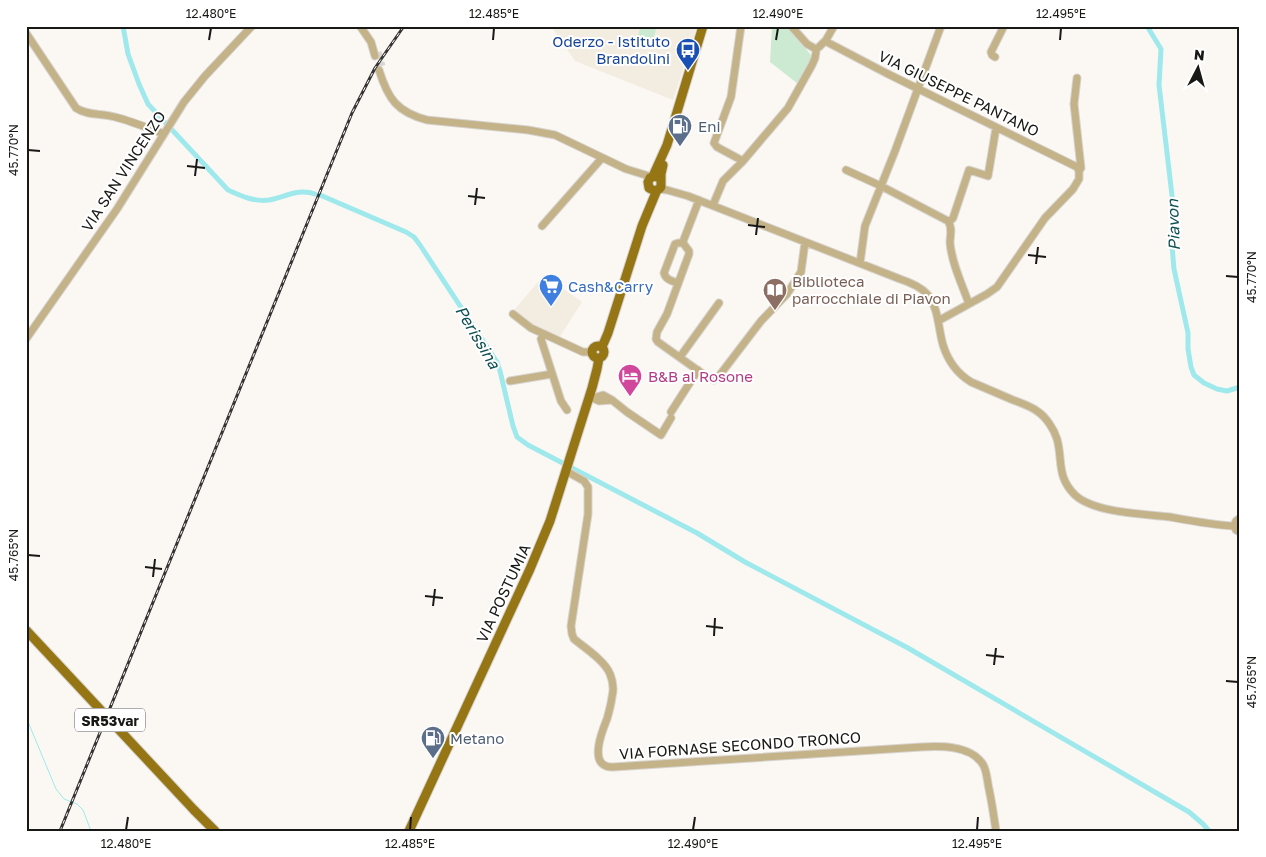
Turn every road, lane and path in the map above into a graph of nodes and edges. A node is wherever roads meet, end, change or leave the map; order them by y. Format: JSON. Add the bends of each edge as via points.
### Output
{"nodes":[{"id":1,"x":252,"y":26,"type":"edge"},
{"id":2,"x":360,"y":26,"type":"edge"},
{"id":3,"x":366,"y":26,"type":"edge"},
{"id":4,"x":703,"y":26,"type":"edge"},
{"id":5,"x":742,"y":26,"type":"edge"},
{"id":6,"x":791,"y":26,"type":"edge"},
{"id":7,"x":834,"y":26,"type":"edge"},
{"id":8,"x":941,"y":26,"type":"edge"},
{"id":9,"x":1004,"y":26,"type":"edge"},
{"id":10,"x":26,"y":33,"type":"edge"},
{"id":11,"x":825,"y":41,"type":"junction"},
{"id":12,"x":816,"y":49,"type":"junction"},
{"id":13,"x":995,"y":57,"type":"dead end"},
{"id":14,"x":381,"y":68,"type":"tunnel mouth"},
{"id":15,"x":1077,"y":78,"type":"dead end"},
{"id":16,"x":918,"y":88,"type":"junction"},
{"id":17,"x":996,"y":128,"type":"junction"},
{"id":18,"x":167,"y":129,"type":"junction"},
{"id":19,"x":602,"y":158,"type":"junction"},
{"id":20,"x":743,"y":161,"type":"junction"},
{"id":21,"x":846,"y":170,"type":"dead end"},
{"id":22,"x":1080,"y":171,"type":"junction"},
{"id":23,"x":655,"y":183,"type":"junction"},
{"id":24,"x":881,"y":186,"type":"junction"},
{"id":25,"x":699,"y":200,"type":"junction"},
{"id":26,"x":713,"y":205,"type":"junction"},
{"id":27,"x":949,"y":222,"type":"junction"},
{"id":28,"x":542,"y":226,"type":"dead end"},
{"id":29,"x":805,"y":242,"type":"junction"},
{"id":30,"x":683,"y":243,"type":"junction"},
{"id":31,"x":860,"y":263,"type":"junction"},
{"id":32,"x":678,"y":283,"type":"junction"},
{"id":33,"x":719,"y":303,"type":"dead end"},
{"id":34,"x":969,"y":304,"type":"junction"},
{"id":35,"x":514,"y":314,"type":"dead end"},
{"id":36,"x":938,"y":321,"type":"junction"},
{"id":37,"x":544,"y":334,"type":"junction"},
{"id":38,"x":26,"y":339,"type":"edge"},
{"id":39,"x":595,"y":355,"type":"junction"},
{"id":40,"x":680,"y":357,"type":"junction"},
{"id":41,"x":698,"y":370,"type":"junction"},
{"id":42,"x":552,"y":374,"type":"junction"},
{"id":43,"x":510,"y":381,"type":"dead end"},
{"id":44,"x":591,"y":397,"type":"junction"},
{"id":45,"x":567,"y":410,"type":"dead end"},
{"id":46,"x":566,"y":471,"type":"junction"},
{"id":47,"x":1240,"y":518,"type":"edge"},
{"id":48,"x":1237,"y":529,"type":"edge"},
{"id":49,"x":26,"y":630,"type":"edge"},
{"id":50,"x":215,"y":831,"type":"edge"},
{"id":51,"x":409,"y":831,"type":"edge"},
{"id":52,"x":996,"y":831,"type":"edge"}],
"edges":[{"from":1,"to":18,"type":"street","name":"VIA SAN VINCENZO","via":[[205,76]]},
{"from":2,"to":3,"type":"street","via":[[377,54],[374,39]]},
{"from":4,"to":23,"type":"main road"},
{"from":5,"to":20,"type":"street","via":[[731,97],[714,143]]},
{"from":6,"to":12,"type":"street"},
{"from":7,"to":11,"type":"street"},
{"from":8,"to":16,"type":"street"},
{"from":9,"to":13,"type":"street","via":[[991,52]]},
{"from":10,"to":18,"type":"street","via":[[76,108],[90,114]]},
{"from":11,"to":12,"type":"street"},
{"from":11,"to":16,"type":"street","name":"VIA GIUSEPPE PANTANO"},
{"from":12,"to":20,"type":"street","via":[[812,66],[788,108]]},
{"from":14,"to":19,"type":"street","via":[[400,102],[424,117],[542,132]]},
{"from":15,"to":22,"type":"street","via":[[1074,104]]},
{"from":16,"to":17,"type":"street","name":"VIA GIUSEPPE PANTANO"},
{"from":16,"to":24,"type":"street"},
{"from":17,"to":22,"type":"street","name":"VIA GIUSEPPE PANTANO","via":[[1077,166]]},
{"from":17,"to":27,"type":"street","via":[[988,176],[969,170]]},
{"from":18,"to":38,"type":"street","name":"VIA SAN VINCENZO","via":[[116,210]]},
{"from":19,"to":23,"type":"street"},
{"from":19,"to":28,"type":"street"},
{"from":20,"to":26,"type":"street","via":[[723,181]]},
{"from":21,"to":24,"type":"street"},
{"from":22,"to":34,"type":"street","via":[[1073,189],[1046,218],[997,287]]},
{"from":23,"to":25,"type":"street"},
{"from":23,"to":39,"type":"main road","name":"VIA POSTUMIA","via":[[647,196],[642,226],[602,347],[604,355]]},
{"from":24,"to":27,"type":"street"},
{"from":24,"to":31,"type":"street","via":[[865,226]]},
{"from":25,"to":26,"type":"street"},
{"from":25,"to":30,"type":"street"},
{"from":26,"to":29,"type":"street"},
{"from":27,"to":34,"type":"street","via":[[953,258]]},
{"from":29,"to":31,"type":"street"},
{"from":29,"to":41,"type":"street","via":[[801,272],[787,294],[719,376],[710,379]]},
{"from":30,"to":32,"type":"street","via":[[689,254]]},
{"from":30,"to":32,"type":"street","via":[[675,244],[664,273],[667,279]]},
{"from":31,"to":36,"type":"street","via":[[923,290],[932,300]]},
{"from":32,"to":40,"type":"street","via":[[656,335],[658,342]]},
{"from":33,"to":40,"type":"street"},
{"from":34,"to":36,"type":"street"},
{"from":35,"to":37,"type":"street"},
{"from":36,"to":48,"type":"street","via":[[943,346],[963,377],[1029,406],[1046,420],[1057,440],[1063,477],[1076,495],[1086,502],[1098,507]]},
{"from":37,"to":39,"type":"street"},
{"from":37,"to":42,"type":"street","via":[[541,339]]},
{"from":39,"to":44,"type":"main road","name":"VIA POSTUMIA","via":[[597,369]]},
{"from":40,"to":41,"type":"street"},
{"from":41,"to":44,"type":"street","via":[[661,435],[603,395]]},
{"from":42,"to":43,"type":"street"},
{"from":42,"to":45,"type":"street","via":[[560,401]]},
{"from":44,"to":46,"type":"main road","name":"VIA POSTUMIA"},
{"from":46,"to":51,"type":"main road","name":"VIA POSTUMIA","via":[[530,570]]},
{"from":46,"to":52,"type":"street","name":"VIA FORNASE SECONDO TRONCO","via":[[588,487],[588,514],[572,634],[608,669],[613,686],[608,717],[599,741],[602,763],[614,767],[947,746],[964,750],[983,764]]},
{"from":47,"to":48,"type":"street","via":[[1236,521]]},
{"from":49,"to":50,"type":"main road","number":"SR53var","bridge":true}]}
